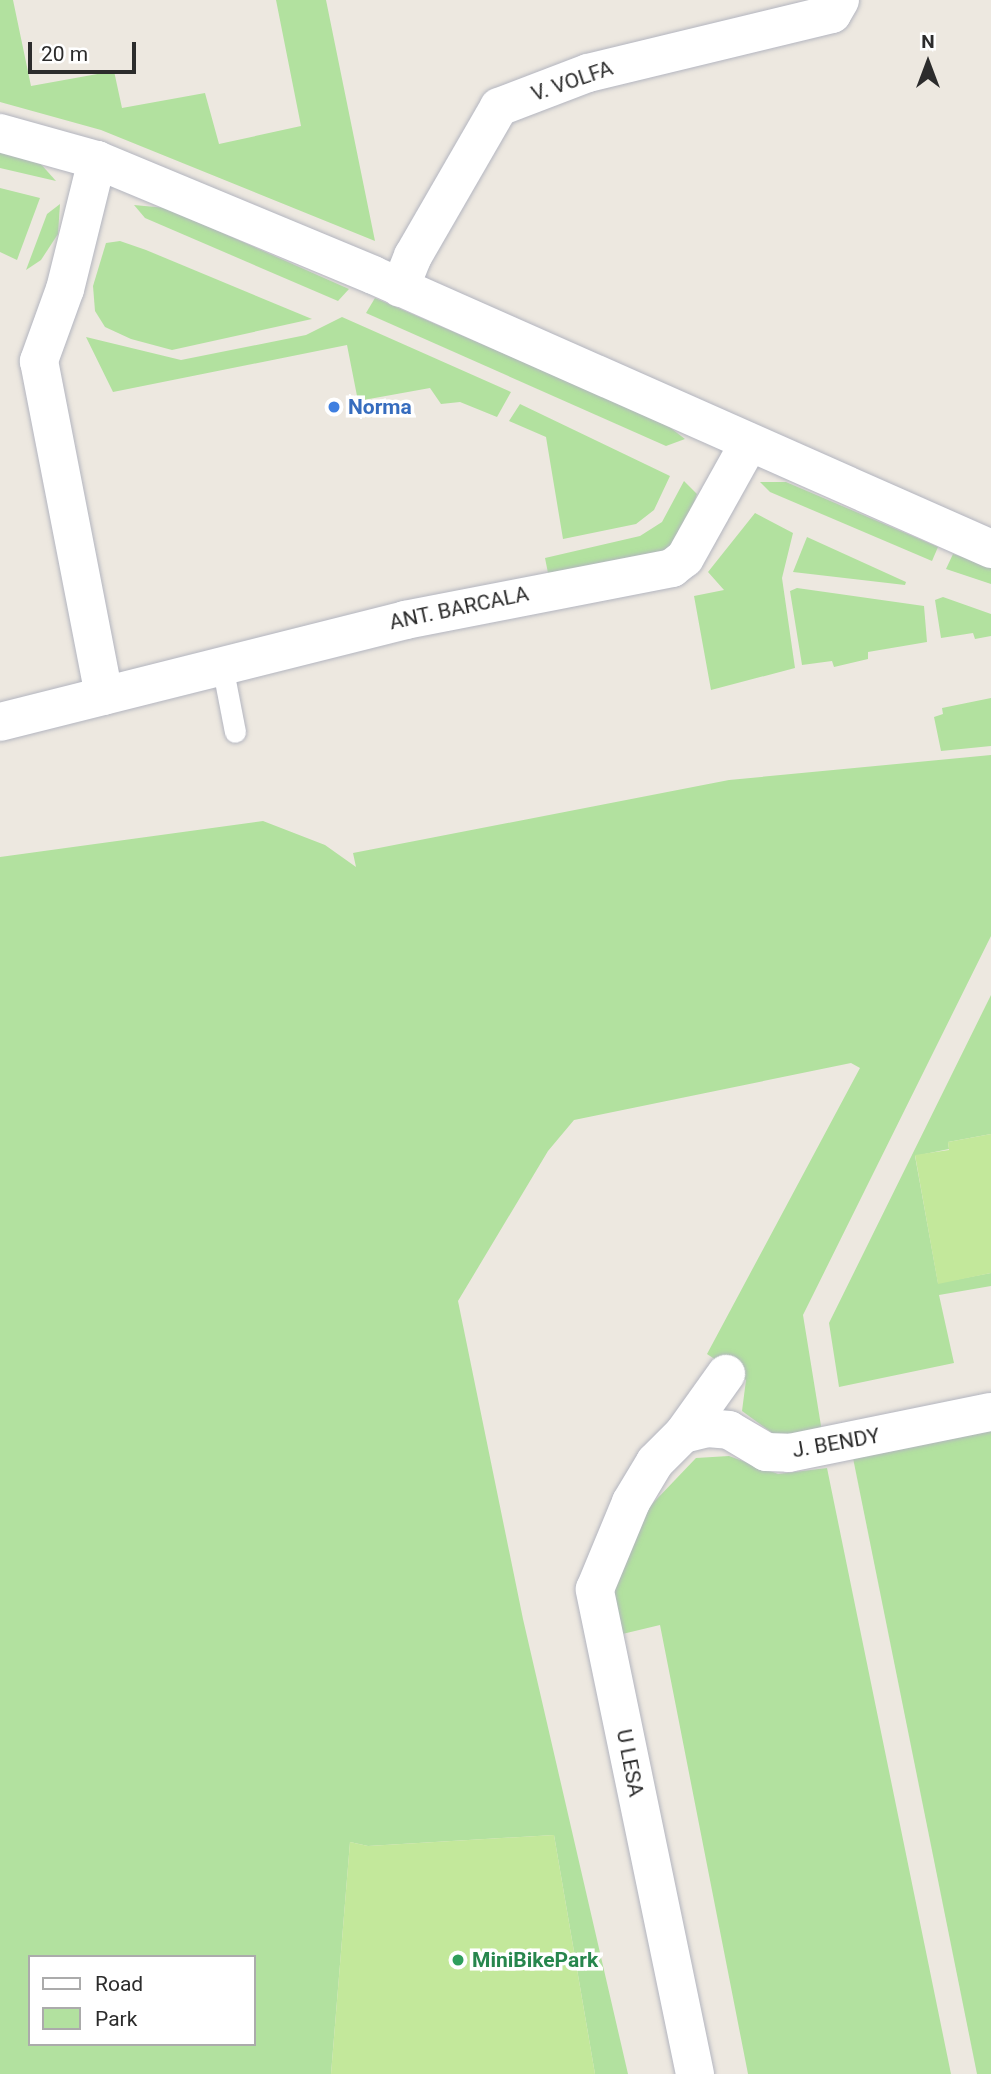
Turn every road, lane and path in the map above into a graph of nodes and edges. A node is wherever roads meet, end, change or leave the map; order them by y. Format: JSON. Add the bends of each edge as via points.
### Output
{"nodes":[{"id":1,"x":839,"y":0,"type":"edge"},
{"id":2,"x":0,"y":133,"type":"edge"},
{"id":3,"x":97,"y":160,"type":"junction"},
{"id":4,"x":400,"y":288,"type":"junction"},
{"id":5,"x":749,"y":443,"type":"junction"},
{"id":6,"x":991,"y":549,"type":"edge"},
{"id":7,"x":222,"y":664,"type":"junction"},
{"id":8,"x":104,"y":696,"type":"junction"},
{"id":9,"x":0,"y":722,"type":"edge"},
{"id":10,"x":235,"y":732,"type":"dead end"},
{"id":11,"x":726,"y":1374,"type":"dead end"},
{"id":12,"x":991,"y":1412,"type":"edge"},
{"id":13,"x":683,"y":1434,"type":"junction"},
{"id":14,"x":695,"y":2074,"type":"edge"}],
"edges":[{"from":1,"to":4,"type":"street","name":"V. VOLFA","via":[[832,13],[588,73],[499,107],[413,256]]},
{"from":2,"to":3,"type":"street"},
{"from":3,"to":4,"type":"street"},
{"from":3,"to":8,"type":"street","via":[[65,289],[39,361]]},
{"from":4,"to":5,"type":"street"},
{"from":5,"to":6,"type":"street"},
{"from":5,"to":7,"type":"street","name":"ANT. BARCALA","via":[[685,558],[672,568],[405,620]]},
{"from":7,"to":8,"type":"street","name":"ANT. BARCALA"},
{"from":7,"to":10,"type":"lane"},
{"from":8,"to":9,"type":"street","name":"ANT. BARCALA"},
{"from":11,"to":13,"type":"street"},
{"from":12,"to":13,"type":"street","name":"J. BENDY","via":[[789,1453],[766,1452],[729,1430],[707,1428]]},
{"from":13,"to":14,"type":"street","name":"U LESA","via":[[655,1462],[631,1502],[595,1589]]}]}
